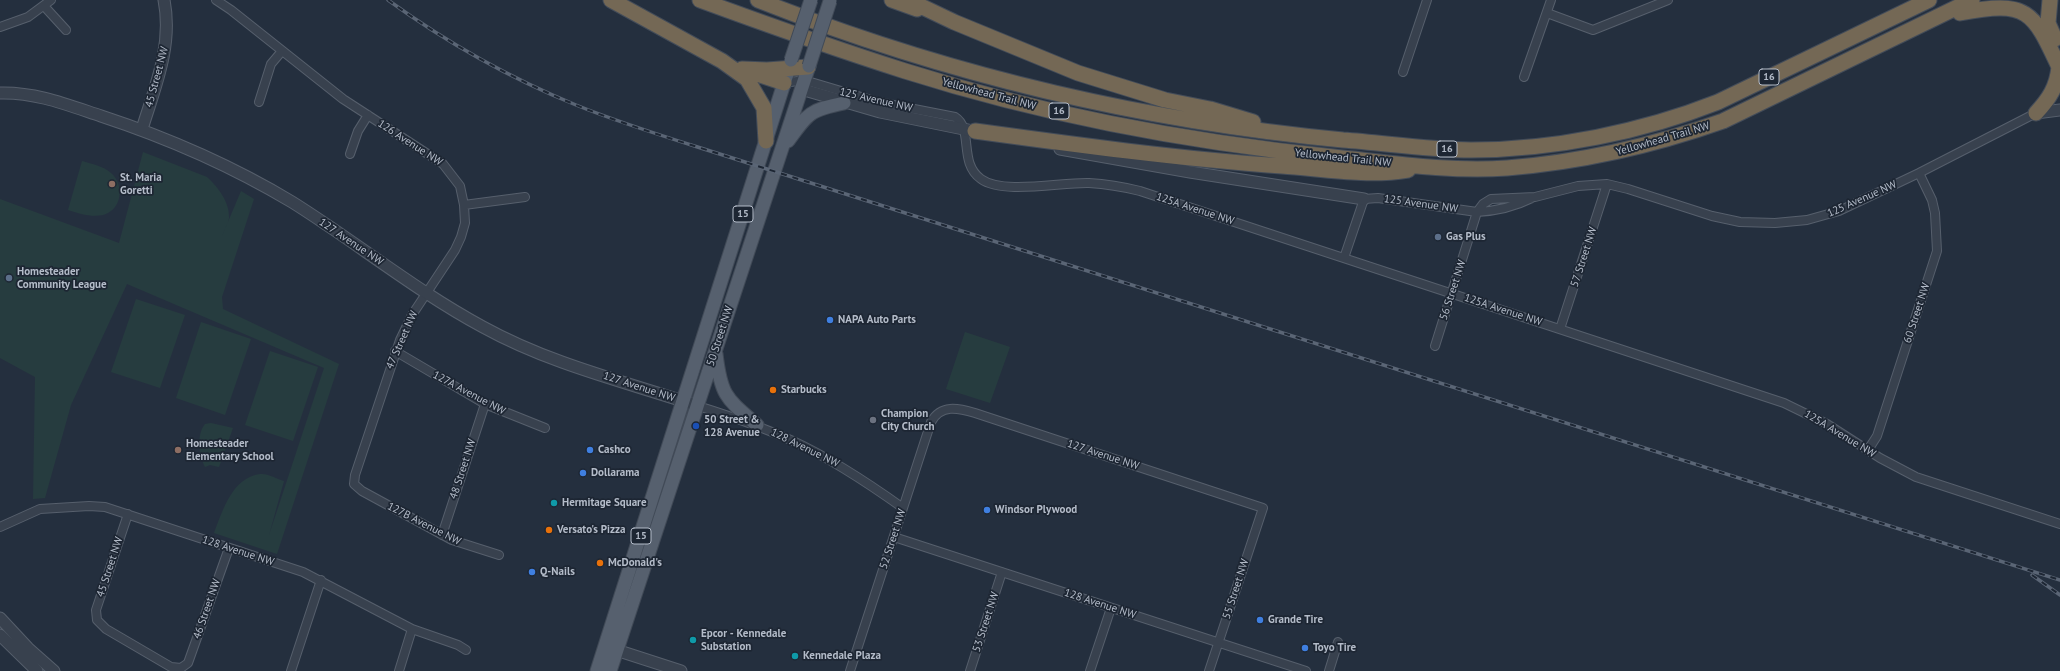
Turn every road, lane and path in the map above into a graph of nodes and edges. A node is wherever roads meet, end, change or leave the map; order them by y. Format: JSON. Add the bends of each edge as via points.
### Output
{"nodes":[{"id":1,"x":51,"y":0,"type":"edge"},
{"id":2,"x":164,"y":0,"type":"edge"},
{"id":3,"x":216,"y":0,"type":"edge"},
{"id":4,"x":611,"y":0,"type":"edge"},
{"id":5,"x":700,"y":0,"type":"edge"},
{"id":6,"x":758,"y":0,"type":"edge"},
{"id":7,"x":811,"y":0,"type":"edge"},
{"id":8,"x":830,"y":0,"type":"edge"},
{"id":9,"x":892,"y":0,"type":"edge"},
{"id":10,"x":908,"y":0,"type":"edge"},
{"id":11,"x":1427,"y":0,"type":"edge"},
{"id":12,"x":1551,"y":0,"type":"edge"},
{"id":13,"x":1668,"y":0,"type":"edge"},
{"id":14,"x":1929,"y":0,"type":"edge"},
{"id":15,"x":1972,"y":0,"type":"edge"},
{"id":16,"x":2050,"y":0,"type":"edge"},
{"id":17,"x":44,"y":6,"type":"junction"},
{"id":18,"x":1547,"y":13,"type":"junction"},
{"id":19,"x":1930,"y":21,"type":"junction"},
{"id":20,"x":954,"y":22,"type":"junction"},
{"id":21,"x":0,"y":27,"type":"edge"},
{"id":22,"x":66,"y":30,"type":"dead end"},
{"id":23,"x":2060,"y":48,"type":"edge"},
{"id":24,"x":282,"y":51,"type":"junction"},
{"id":25,"x":722,"y":61,"type":"junction"},
{"id":26,"x":2059,"y":68,"type":"edge"},
{"id":27,"x":788,"y":71,"type":"junction"},
{"id":28,"x":1403,"y":72,"type":"dead end"},
{"id":29,"x":805,"y":76,"type":"junction"},
{"id":30,"x":1524,"y":77,"type":"dead end"},
{"id":31,"x":0,"y":93,"type":"edge"},
{"id":32,"x":259,"y":102,"type":"dead end"},
{"id":33,"x":844,"y":103,"type":"junction"},
{"id":34,"x":2060,"y":110,"type":"edge"},
{"id":35,"x":2036,"y":114,"type":"junction"},
{"id":36,"x":368,"y":115,"type":"junction"},
{"id":37,"x":142,"y":129,"type":"junction"},
{"id":38,"x":969,"y":130,"type":"junction"},
{"id":39,"x":1291,"y":135,"type":"junction"},
{"id":40,"x":766,"y":142,"type":"junction"},
{"id":41,"x":781,"y":150,"type":"junction"},
{"id":42,"x":350,"y":154,"type":"dead end"},
{"id":43,"x":1431,"y":167,"type":"junction"},
{"id":44,"x":1919,"y":174,"type":"junction"},
{"id":45,"x":1607,"y":184,"type":"junction"},
{"id":46,"x":1535,"y":196,"type":"junction"},
{"id":47,"x":525,"y":197,"type":"dead end"},
{"id":48,"x":1364,"y":198,"type":"junction"},
{"id":49,"x":464,"y":205,"type":"junction"},
{"id":50,"x":1477,"y":212,"type":"junction"},
{"id":51,"x":1344,"y":258,"type":"junction"},
{"id":52,"x":427,"y":292,"type":"junction"},
{"id":53,"x":1452,"y":293,"type":"junction"},
{"id":54,"x":1560,"y":329,"type":"junction"},
{"id":55,"x":1435,"y":346,"type":"dead end"},
{"id":56,"x":716,"y":349,"type":"junction"},
{"id":57,"x":395,"y":351,"type":"junction"},
{"id":58,"x":684,"y":401,"type":"junction"},
{"id":59,"x":485,"y":404,"type":"junction"},
{"id":60,"x":698,"y":406,"type":"junction"},
{"id":61,"x":942,"y":410,"type":"joint"},
{"id":62,"x":757,"y":426,"type":"junction"},
{"id":63,"x":545,"y":428,"type":"dead end"},
{"id":64,"x":1868,"y":450,"type":"junction"},
{"id":65,"x":354,"y":484,"type":"joint"},
{"id":66,"x":903,"y":508,"type":"junction"},
{"id":67,"x":1262,"y":508,"type":"joint"},
{"id":68,"x":128,"y":514,"type":"junction"},
{"id":69,"x":2060,"y":524,"type":"edge"},
{"id":70,"x":0,"y":527,"type":"edge"},
{"id":71,"x":442,"y":535,"type":"junction"},
{"id":72,"x":894,"y":536,"type":"junction"},
{"id":73,"x":229,"y":548,"type":"junction"},
{"id":74,"x":499,"y":555,"type":"dead end"},
{"id":75,"x":1002,"y":572,"type":"junction"},
{"id":76,"x":321,"y":580,"type":"junction"},
{"id":77,"x":1111,"y":608,"type":"junction"},
{"id":78,"x":0,"y":618,"type":"edge"},
{"id":79,"x":412,"y":629,"type":"junction"},
{"id":80,"x":15,"y":635,"type":"junction"},
{"id":81,"x":2,"y":642,"type":"edge"},
{"id":82,"x":1218,"y":642,"type":"junction"},
{"id":83,"x":1338,"y":642,"type":"dead end"},
{"id":84,"x":611,"y":648,"type":"junction"},
{"id":85,"x":466,"y":650,"type":"dead end"},
{"id":86,"x":181,"y":668,"type":"joint"},
{"id":87,"x":37,"y":671,"type":"edge"},
{"id":88,"x":54,"y":671,"type":"edge"},
{"id":89,"x":291,"y":671,"type":"edge"},
{"id":90,"x":399,"y":671,"type":"edge"},
{"id":91,"x":597,"y":671,"type":"edge"},
{"id":92,"x":610,"y":671,"type":"edge"},
{"id":93,"x":681,"y":671,"type":"edge"},
{"id":94,"x":850,"y":671,"type":"edge"},
{"id":95,"x":970,"y":671,"type":"edge"},
{"id":96,"x":1090,"y":671,"type":"edge"},
{"id":97,"x":1209,"y":671,"type":"edge"},
{"id":98,"x":1306,"y":671,"type":"edge"},
{"id":99,"x":1329,"y":671,"type":"edge"}],
"edges":[{"from":1,"to":17,"type":"street"},
{"from":2,"to":37,"type":"street","name":"45 Street NW","via":[[166,48]]},
{"from":3,"to":24,"type":"street","name":"126 Avenue NW"},
{"from":4,"to":25,"type":"highway"},
{"from":5,"to":43,"type":"highway","name":"Yellowhead Trail NW","number":"16","via":[[906,72],[1123,126],[1274,151]]},
{"from":6,"to":39,"type":"highway","name":"Yellowhead Trail NW","number":"16","via":[[895,48],[1002,80],[1116,107]]},
{"from":7,"to":27,"type":"main road","name":"50 Street NW","bridge":true},
{"from":8,"to":29,"type":"main road","name":"50 Street NW","bridge":true},
{"from":9,"to":20,"type":"highway"},
{"from":10,"to":20,"type":"highway"},
{"from":11,"to":28,"type":"street"},
{"from":12,"to":18,"type":"street"},
{"from":13,"to":18,"type":"street","via":[[1593,30]]},
{"from":14,"to":39,"type":"highway","name":"Yellowhead Trail NW","number":"16","via":[[1718,102],[1684,115],[1603,136],[1571,142],[1472,150]]},
{"from":15,"to":19,"type":"highway","name":"Yellowhead Trail NW","number":"16"},
{"from":16,"to":23,"type":"highway","via":[[2048,23]]},
{"from":17,"to":21,"type":"street","via":[[28,17]]},
{"from":17,"to":22,"type":"street"},
{"from":18,"to":30,"type":"street"},
{"from":19,"to":26,"type":"highway","via":[[1987,6],[2012,6],[2028,14],[2036,22]]},
{"from":19,"to":43,"type":"highway","name":"Yellowhead Trail NW","number":"16","via":[[1723,121],[1645,146],[1609,155],[1504,168]]},
{"from":20,"to":39,"type":"highway","via":[[1078,73],[1165,100],[1210,109]]},
{"from":24,"to":32,"type":"street","via":[[271,64]]},
{"from":24,"to":36,"type":"street","name":"126 Avenue NW"},
{"from":25,"to":27,"type":"highway","via":[[742,68]]},
{"from":25,"to":40,"type":"highway","via":[[747,79],[764,108]]},
{"from":26,"to":35,"type":"highway","via":[[2055,87]]},
{"from":27,"to":29,"type":"highway"},
{"from":27,"to":29,"type":"main road"},
{"from":27,"to":40,"type":"main road","name":"50 Street NW"},
{"from":29,"to":33,"type":"street","name":"125 Avenue NW"},
{"from":29,"to":38,"type":"street","name":"125 Avenue NW","via":[[878,102],[951,116]]},
{"from":29,"to":41,"type":"main road","name":"50 Street NW"},
{"from":31,"to":37,"type":"street","name":"127 Avenue NW","via":[[46,98]]},
{"from":33,"to":38,"type":"street","name":"125 Avenue NW"},
{"from":33,"to":41,"type":"main road","via":[[822,108],[805,117]]},
{"from":34,"to":35,"type":"street"},
{"from":35,"to":44,"type":"street","name":"125 Avenue NW"},
{"from":36,"to":42,"type":"street","name":"126 Avenue NW","via":[[358,131]]},
{"from":36,"to":49,"type":"street","name":"126 Avenue NW","via":[[448,168],[460,186]]},
{"from":37,"to":52,"type":"street","name":"127 Avenue NW","via":[[269,188]]},
{"from":38,"to":43,"type":"highway","via":[[1244,164],[1384,174]]},
{"from":38,"to":48,"type":"street","via":[[1062,150]]},
{"from":38,"to":51,"type":"street","name":"125A Avenue NW","via":[[967,158],[971,169],[980,179],[994,186],[1088,183],[1122,187]]},
{"from":40,"to":58,"type":"main road","name":"50 Street NW","number":"15"},
{"from":41,"to":56,"type":"main road","name":"50 Street NW","number":"15"},
{"from":44,"to":45,"type":"street","name":"125 Avenue NW","via":[[1839,211],[1821,217],[1775,223],[1740,222],[1712,216]]},
{"from":44,"to":64,"type":"street","name":"60 Street NW","via":[[1932,200],[1937,251],[1877,436]]},
{"from":45,"to":46,"type":"street","name":"125 Avenue NW","via":[[1578,186]]},
{"from":45,"to":54,"type":"street","name":"57 Street NW"},
{"from":46,"to":50,"type":"street","name":"125 Avenue NW","via":[[1517,206],[1493,212]]},
{"from":46,"to":50,"type":"street","name":"125 Avenue NW","via":[[1491,199]]},
{"from":47,"to":49,"type":"street"},
{"from":48,"to":50,"type":"street","name":"125 Avenue NW"},
{"from":48,"to":51,"type":"street"},
{"from":49,"to":52,"type":"street","name":"47 Street NW","via":[[465,223],[458,244]]},
{"from":50,"to":53,"type":"street","name":"56 Street NW"},
{"from":51,"to":53,"type":"street","name":"125A Avenue NW"},
{"from":52,"to":57,"type":"street","name":"47 Street NW","via":[[408,322]]},
{"from":52,"to":58,"type":"street","name":"127 Avenue NW","via":[[482,327],[524,347]]},
{"from":53,"to":54,"type":"street","name":"125A Avenue NW"},
{"from":53,"to":55,"type":"street","name":"56 Street NW"},
{"from":54,"to":64,"type":"street","name":"125A Avenue NW","via":[[1784,403],[1827,424]]},
{"from":56,"to":60,"type":"main road","name":"50 Street NW"},
{"from":56,"to":62,"type":"main road","via":[[719,376],[724,391],[731,403]]},
{"from":57,"to":59,"type":"street","name":"127A Avenue NW"},
{"from":57,"to":65,"type":"street","name":"47 Street NW"},
{"from":58,"to":60,"type":"street","name":"127 Avenue NW"},
{"from":58,"to":84,"type":"main road","name":"50 Street NW","number":"15"},
{"from":59,"to":63,"type":"street","name":"127A Avenue NW"},
{"from":59,"to":71,"type":"street","name":"48 Street NW"},
{"from":60,"to":62,"type":"street","name":"128 Avenue NW"},
{"from":60,"to":84,"type":"main road","name":"50 Street NW","number":"15"},
{"from":61,"to":66,"type":"street","name":"52 Street NW","via":[[932,422]]},
{"from":61,"to":67,"type":"street","name":"127 Avenue NW","via":[[956,408],[975,413]]},
{"from":62,"to":66,"type":"street","name":"128 Avenue NW","via":[[794,441],[841,466]]},
{"from":64,"to":69,"type":"street","name":"125A Avenue NW","via":[[1916,477]]},
{"from":65,"to":71,"type":"street","name":"127B Avenue NW","via":[[362,491]]},
{"from":66,"to":72,"type":"street","name":"52 Street NW"},
{"from":67,"to":82,"type":"street","name":"55 Street NW"},
{"from":68,"to":70,"type":"street","name":"128 Avenue NW","via":[[97,506],[40,509]]},
{"from":68,"to":73,"type":"street","name":"128 Avenue NW"},
{"from":68,"to":86,"type":"street","name":"45 Street NW","via":[[96,610],[97,620],[106,629],[166,665]]},
{"from":71,"to":74,"type":"street","name":"127B Avenue NW","via":[[461,544]]},
{"from":72,"to":75,"type":"street","name":"128 Avenue NW"},
{"from":72,"to":94,"type":"street","name":"52 Street NW"},
{"from":73,"to":76,"type":"street","name":"128 Avenue NW"},
{"from":73,"to":86,"type":"street","name":"46 Street NW","via":[[190,658]]},
{"from":75,"to":77,"type":"street","name":"128 Avenue NW"},
{"from":75,"to":95,"type":"street","name":"53 Street NW"},
{"from":76,"to":79,"type":"street","name":"128 Avenue NW"},
{"from":76,"to":89,"type":"street"},
{"from":77,"to":82,"type":"street","name":"128 Avenue NW"},
{"from":77,"to":96,"type":"street"},
{"from":78,"to":80,"type":"street"},
{"from":79,"to":85,"type":"street","name":"128 Avenue NW"},
{"from":79,"to":90,"type":"street"},
{"from":80,"to":81,"type":"street"},
{"from":80,"to":88,"type":"street"},
{"from":81,"to":87,"type":"street"},
{"from":82,"to":97,"type":"street","name":"55 Street NW"},
{"from":82,"to":98,"type":"street","name":"128 Avenue NW"},
{"from":83,"to":99,"type":"street"},
{"from":84,"to":91,"type":"main road","name":"50 Street NW","number":"15"},
{"from":84,"to":92,"type":"main road","name":"50 Street NW","number":"15"},
{"from":84,"to":93,"type":"street"}]}
